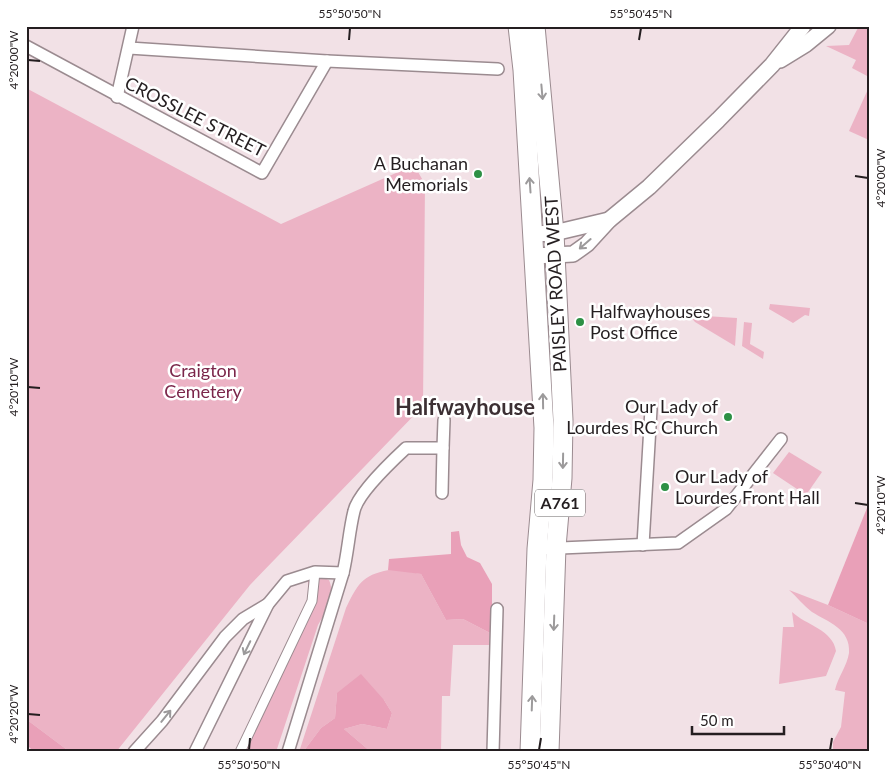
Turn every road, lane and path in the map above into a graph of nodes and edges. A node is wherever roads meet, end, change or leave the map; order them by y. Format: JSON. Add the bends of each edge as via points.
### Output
{"nodes":[{"id":1,"x":133,"y":26,"type":"edge"},
{"id":2,"x":518,"y":26,"type":"edge"},
{"id":3,"x":535,"y":26,"type":"edge"},
{"id":4,"x":803,"y":26,"type":"edge"},
{"id":5,"x":828,"y":26,"type":"edge"},
{"id":6,"x":26,"y":46,"type":"edge"},
{"id":7,"x":128,"y":48,"type":"junction"},
{"id":8,"x":327,"y":61,"type":"junction"},
{"id":9,"x":772,"y":65,"type":"junction"},
{"id":10,"x":498,"y":69,"type":"dead end"},
{"id":11,"x":532,"y":69,"type":"junction"},
{"id":12,"x":118,"y":97,"type":"junction"},
{"id":13,"x":609,"y":220,"type":"junction"},
{"id":14,"x":554,"y":233,"type":"junction"},
{"id":15,"x":534,"y":234,"type":"junction"},
{"id":16,"x":554,"y":255,"type":"junction"},
{"id":17,"x":534,"y":256,"type":"junction"},
{"id":18,"x":651,"y":409,"type":"dead end"},
{"id":19,"x":444,"y":420,"type":"dead end"},
{"id":20,"x":781,"y":439,"type":"dead end"},
{"id":21,"x":443,"y":448,"type":"junction"},
{"id":22,"x":442,"y":492,"type":"dead end"},
{"id":23,"x":643,"y":545,"type":"junction"},
{"id":24,"x":556,"y":547,"type":"junction"},
{"id":25,"x":537,"y":550,"type":"junction"},
{"id":26,"x":315,"y":572,"type":"junction"},
{"id":27,"x":343,"y":573,"type":"junction"},
{"id":28,"x":268,"y":604,"type":"junction"},
{"id":29,"x":497,"y":609,"type":"dead end"},
{"id":30,"x":134,"y":752,"type":"edge"},
{"id":31,"x":195,"y":752,"type":"edge"},
{"id":32,"x":240,"y":752,"type":"edge"},
{"id":33,"x":288,"y":752,"type":"edge"},
{"id":34,"x":492,"y":752,"type":"edge"},
{"id":35,"x":530,"y":752,"type":"edge"},
{"id":36,"x":549,"y":752,"type":"edge"}],
"edges":[{"from":1,"to":7,"type":"street"},
{"from":2,"to":11,"type":"main road","name":"PAISLEY ROAD WEST","number":"A761"},
{"from":3,"to":11,"type":"main road","name":"PAISLEY ROAD WEST","number":"A761"},
{"from":4,"to":9,"type":"street"},
{"from":5,"to":9,"type":"street"},
{"from":6,"to":12,"type":"street","name":"CROSSLEE STREET"},
{"from":7,"to":8,"type":"street"},
{"from":7,"to":12,"type":"street"},
{"from":8,"to":10,"type":"street"},
{"from":8,"to":12,"type":"street","name":"CROSSLEE STREET","via":[[262,173]]},
{"from":9,"to":13,"type":"street","via":[[649,187]]},
{"from":11,"to":14,"type":"main road","name":"PAISLEY ROAD WEST","number":"A761","one_way":true},
{"from":15,"to":11,"type":"main road","name":"PAISLEY ROAD WEST","number":"A761","one_way":true},
{"from":13,"to":14,"type":"street"},
{"from":13,"to":16,"type":"street","one_way":true,"via":[[572,254]]},
{"from":14,"to":15,"type":"street"},
{"from":14,"to":16,"type":"main road","name":"PAISLEY ROAD WEST","number":"A761"},
{"from":15,"to":17,"type":"main road","name":"PAISLEY ROAD WEST","number":"A761"},
{"from":16,"to":17,"type":"street"},
{"from":16,"to":24,"type":"main road","name":"PAISLEY ROAD WEST","number":"A761","one_way":true,"via":[[563,434]]},
{"from":25,"to":17,"type":"main road","name":"PAISLEY ROAD WEST","number":"A761","one_way":true,"via":[[544,428]]},
{"from":18,"to":23,"type":"street"},
{"from":19,"to":21,"type":"street"},
{"from":20,"to":23,"type":"street","via":[[726,510],[678,543]]},
{"from":21,"to":22,"type":"street"},
{"from":21,"to":27,"type":"street","via":[[406,448],[369,487],[354,509]]},
{"from":23,"to":24,"type":"street"},
{"from":24,"to":25,"type":"street"},
{"from":24,"to":36,"type":"main road","name":"PAISLEY ROAD WEST","number":"A761","one_way":true},
{"from":35,"to":25,"type":"main road","name":"PAISLEY ROAD WEST","number":"A761","one_way":true},
{"from":26,"to":27,"type":"street"},
{"from":26,"to":28,"type":"street","via":[[287,581]]},
{"from":26,"to":32,"type":"street","via":[[312,601]]},
{"from":27,"to":33,"type":"street"},
{"from":30,"to":28,"type":"street","one_way":true,"via":[[162,721],[225,637],[243,619]]},
{"from":28,"to":31,"type":"street","one_way":true},
{"from":29,"to":34,"type":"street"}]}
